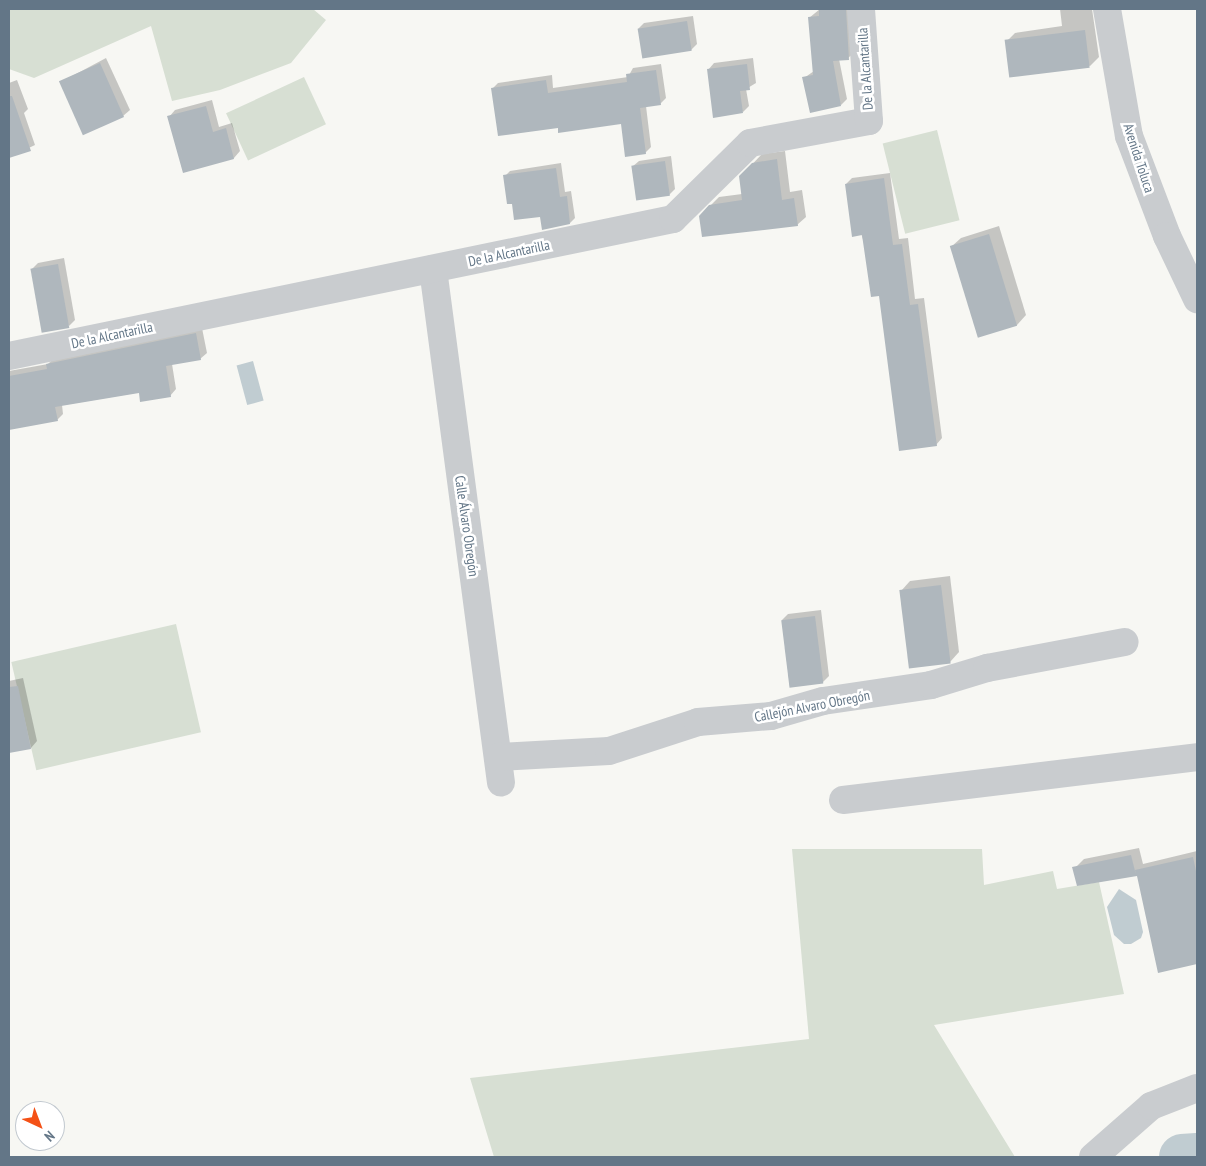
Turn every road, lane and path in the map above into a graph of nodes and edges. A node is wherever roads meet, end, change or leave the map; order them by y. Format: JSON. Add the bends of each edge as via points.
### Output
{"nodes":[{"id":1,"x":861,"y":9,"type":"edge"},
{"id":2,"x":1107,"y":9,"type":"edge"},
{"id":3,"x":433,"y":269,"type":"junction"},
{"id":4,"x":1197,"y":299,"type":"edge"},
{"id":5,"x":9,"y":356,"type":"edge"},
{"id":6,"x":1125,"y":642,"type":"dead end"},
{"id":7,"x":1197,"y":757,"type":"edge"},
{"id":8,"x":500,"y":770,"type":"joint"},
{"id":9,"x":843,"y":800,"type":"dead end"},
{"id":10,"x":1197,"y":1088,"type":"edge"},
{"id":11,"x":1093,"y":1157,"type":"edge"}],
"edges":[{"from":1,"to":3,"type":"street","name":"De la Alcantarilla","via":[[869,121],[750,143],[673,218]]},
{"from":2,"to":4,"type":"street","name":"Avenida Toluca","via":[[1129,136],[1167,236]]},
{"from":3,"to":5,"type":"street","name":"De la Alcantarilla"},
{"from":3,"to":8,"type":"street","name":"Calle Álvaro Obregón"},
{"from":6,"to":8,"type":"street","name":"Callejón Alvaro Obregón","via":[[987,668],[931,686],[823,701],[771,716],[698,722],[609,751]]},
{"from":7,"to":9,"type":"street"},
{"from":10,"to":11,"type":"street","via":[[1151,1106]]}]}
